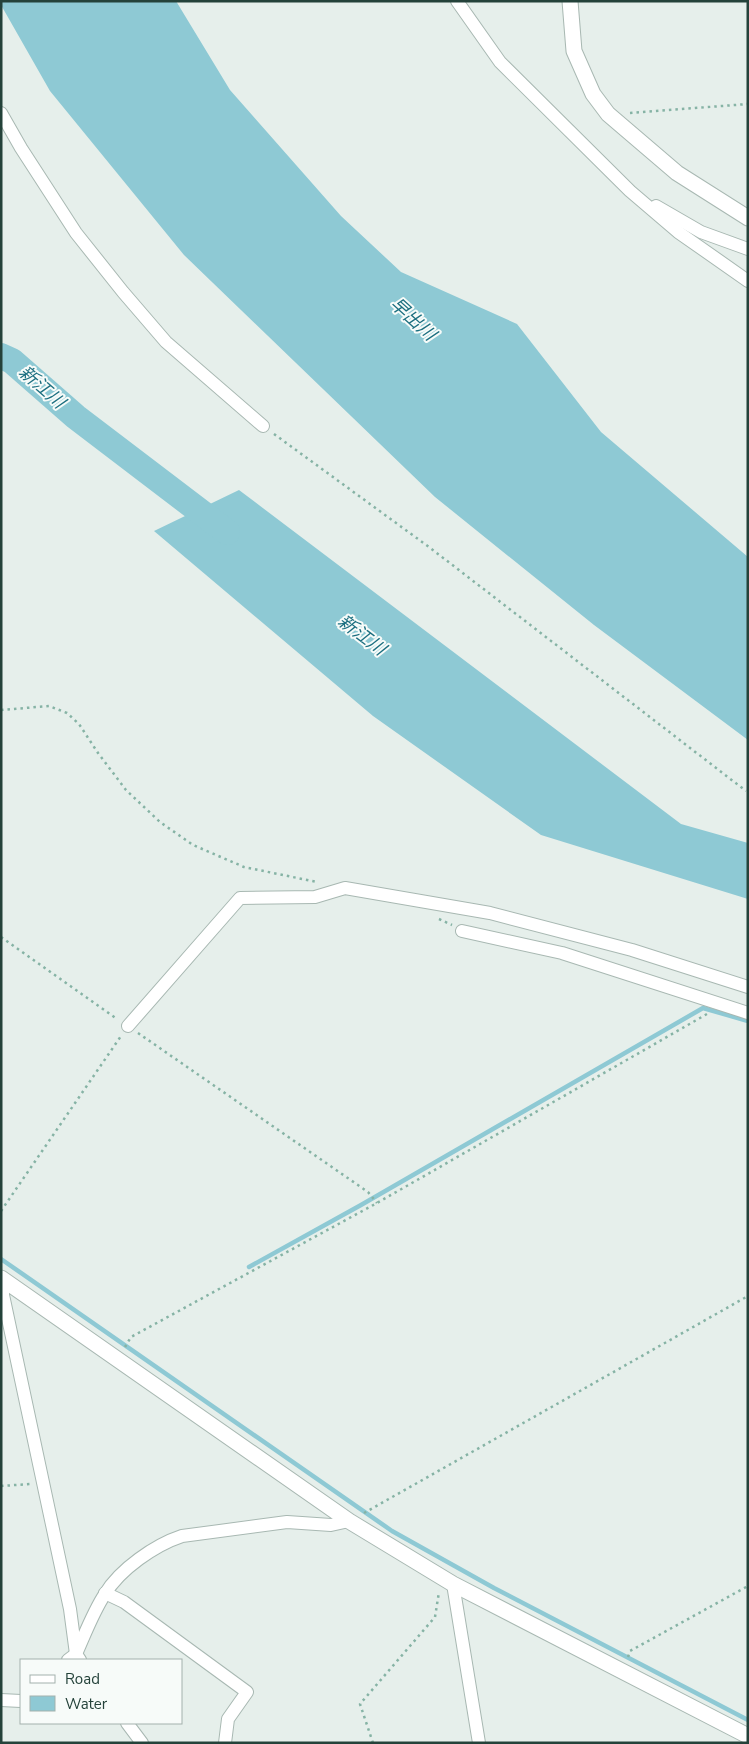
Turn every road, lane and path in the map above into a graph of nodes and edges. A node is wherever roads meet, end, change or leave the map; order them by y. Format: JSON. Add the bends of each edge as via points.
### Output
{"nodes":[{"id":1,"x":457,"y":1,"type":"edge"},
{"id":2,"x":570,"y":1,"type":"edge"},
{"id":3,"x":748,"y":104,"type":"edge"},
{"id":4,"x":1,"y":114,"type":"edge"},
{"id":5,"x":608,"y":114,"type":"junction"},
{"id":6,"x":630,"y":191,"type":"junction"},
{"id":7,"x":748,"y":218,"type":"edge"},
{"id":8,"x":748,"y":249,"type":"edge"},
{"id":9,"x":748,"y":281,"type":"edge"},
{"id":10,"x":263,"y":426,"type":"joint"},
{"id":11,"x":1,"y":710,"type":"edge"},
{"id":12,"x":746,"y":791,"type":"dead end"},
{"id":13,"x":318,"y":882,"type":"dead end"},
{"id":14,"x":462,"y":931,"type":"dead end"},
{"id":15,"x":1,"y":937,"type":"edge"},
{"id":16,"x":748,"y":987,"type":"edge"},
{"id":17,"x":722,"y":1005,"type":"junction"},
{"id":18,"x":748,"y":1014,"type":"edge"},
{"id":19,"x":128,"y":1026,"type":"junction"},
{"id":20,"x":377,"y":1203,"type":"junction"},
{"id":21,"x":1,"y":1211,"type":"edge"},
{"id":22,"x":2,"y":1278,"type":"edge"},
{"id":23,"x":748,"y":1296,"type":"edge"},
{"id":24,"x":119,"y":1359,"type":"junction"},
{"id":25,"x":44,"y":1483,"type":"junction"},
{"id":26,"x":1,"y":1486,"type":"edge"},
{"id":27,"x":349,"y":1521,"type":"junction"},
{"id":28,"x":447,"y":1580,"type":"junction"},
{"id":29,"x":748,"y":1586,"type":"edge"},
{"id":30,"x":105,"y":1592,"type":"junction"},
{"id":31,"x":75,"y":1658,"type":"edge"},
{"id":32,"x":622,"y":1672,"type":"junction"},
{"id":33,"x":1,"y":1700,"type":"edge"},
{"id":34,"x":20,"y":1701,"type":"edge"},
{"id":35,"x":128,"y":1724,"type":"edge"},
{"id":36,"x":748,"y":1736,"type":"edge"},
{"id":37,"x":142,"y":1743,"type":"edge"},
{"id":38,"x":225,"y":1743,"type":"edge"},
{"id":39,"x":373,"y":1743,"type":"edge"},
{"id":40,"x":479,"y":1743,"type":"edge"}],
"edges":[{"from":1,"to":6,"type":"street","via":[[500,62]]},
{"from":2,"to":5,"type":"street","via":[[574,51],[593,94]]},
{"from":3,"to":5,"type":"path"},
{"from":4,"to":10,"type":"street","via":[[76,233],[123,292],[166,342]]},
{"from":5,"to":7,"type":"street","via":[[677,173]]},
{"from":6,"to":8,"type":"street","via":[[701,232]]},
{"from":6,"to":9,"type":"street","via":[[678,232]]},
{"from":10,"to":12,"type":"path","via":[[429,547]]},
{"from":11,"to":13,"type":"path","via":[[49,706],[67,713],[79,724],[126,790],[160,822],[193,846],[244,867]]},
{"from":14,"to":17,"type":"street","via":[[562,953]]},
{"from":15,"to":19,"type":"path"},
{"from":16,"to":19,"type":"street","via":[[632,950],[490,913],[346,888],[315,897],[240,898]]},
{"from":17,"to":18,"type":"street"},
{"from":17,"to":20,"type":"path"},
{"from":19,"to":20,"type":"path","via":[[368,1192]]},
{"from":19,"to":21,"type":"path"},
{"from":20,"to":24,"type":"path","via":[[131,1337]]},
{"from":22,"to":24,"type":"street"},
{"from":22,"to":25,"type":"street"},
{"from":23,"to":27,"type":"path"},
{"from":24,"to":27,"type":"street"},
{"from":25,"to":26,"type":"path"},
{"from":25,"to":31,"type":"street","via":[[70,1609]]},
{"from":27,"to":28,"type":"street"},
{"from":27,"to":30,"type":"street","via":[[330,1525],[287,1522],[182,1536],[150,1551]]},
{"from":28,"to":32,"type":"street"},
{"from":28,"to":39,"type":"path","via":[[435,1617],[360,1704]]},
{"from":28,"to":40,"type":"street"},
{"from":29,"to":32,"type":"path","via":[[630,1651]]},
{"from":30,"to":31,"type":"street"},
{"from":30,"to":38,"type":"street","via":[[124,1602],[246,1692],[228,1719]]},
{"from":32,"to":36,"type":"street"},
{"from":33,"to":34,"type":"street"},
{"from":35,"to":37,"type":"street"}]}
